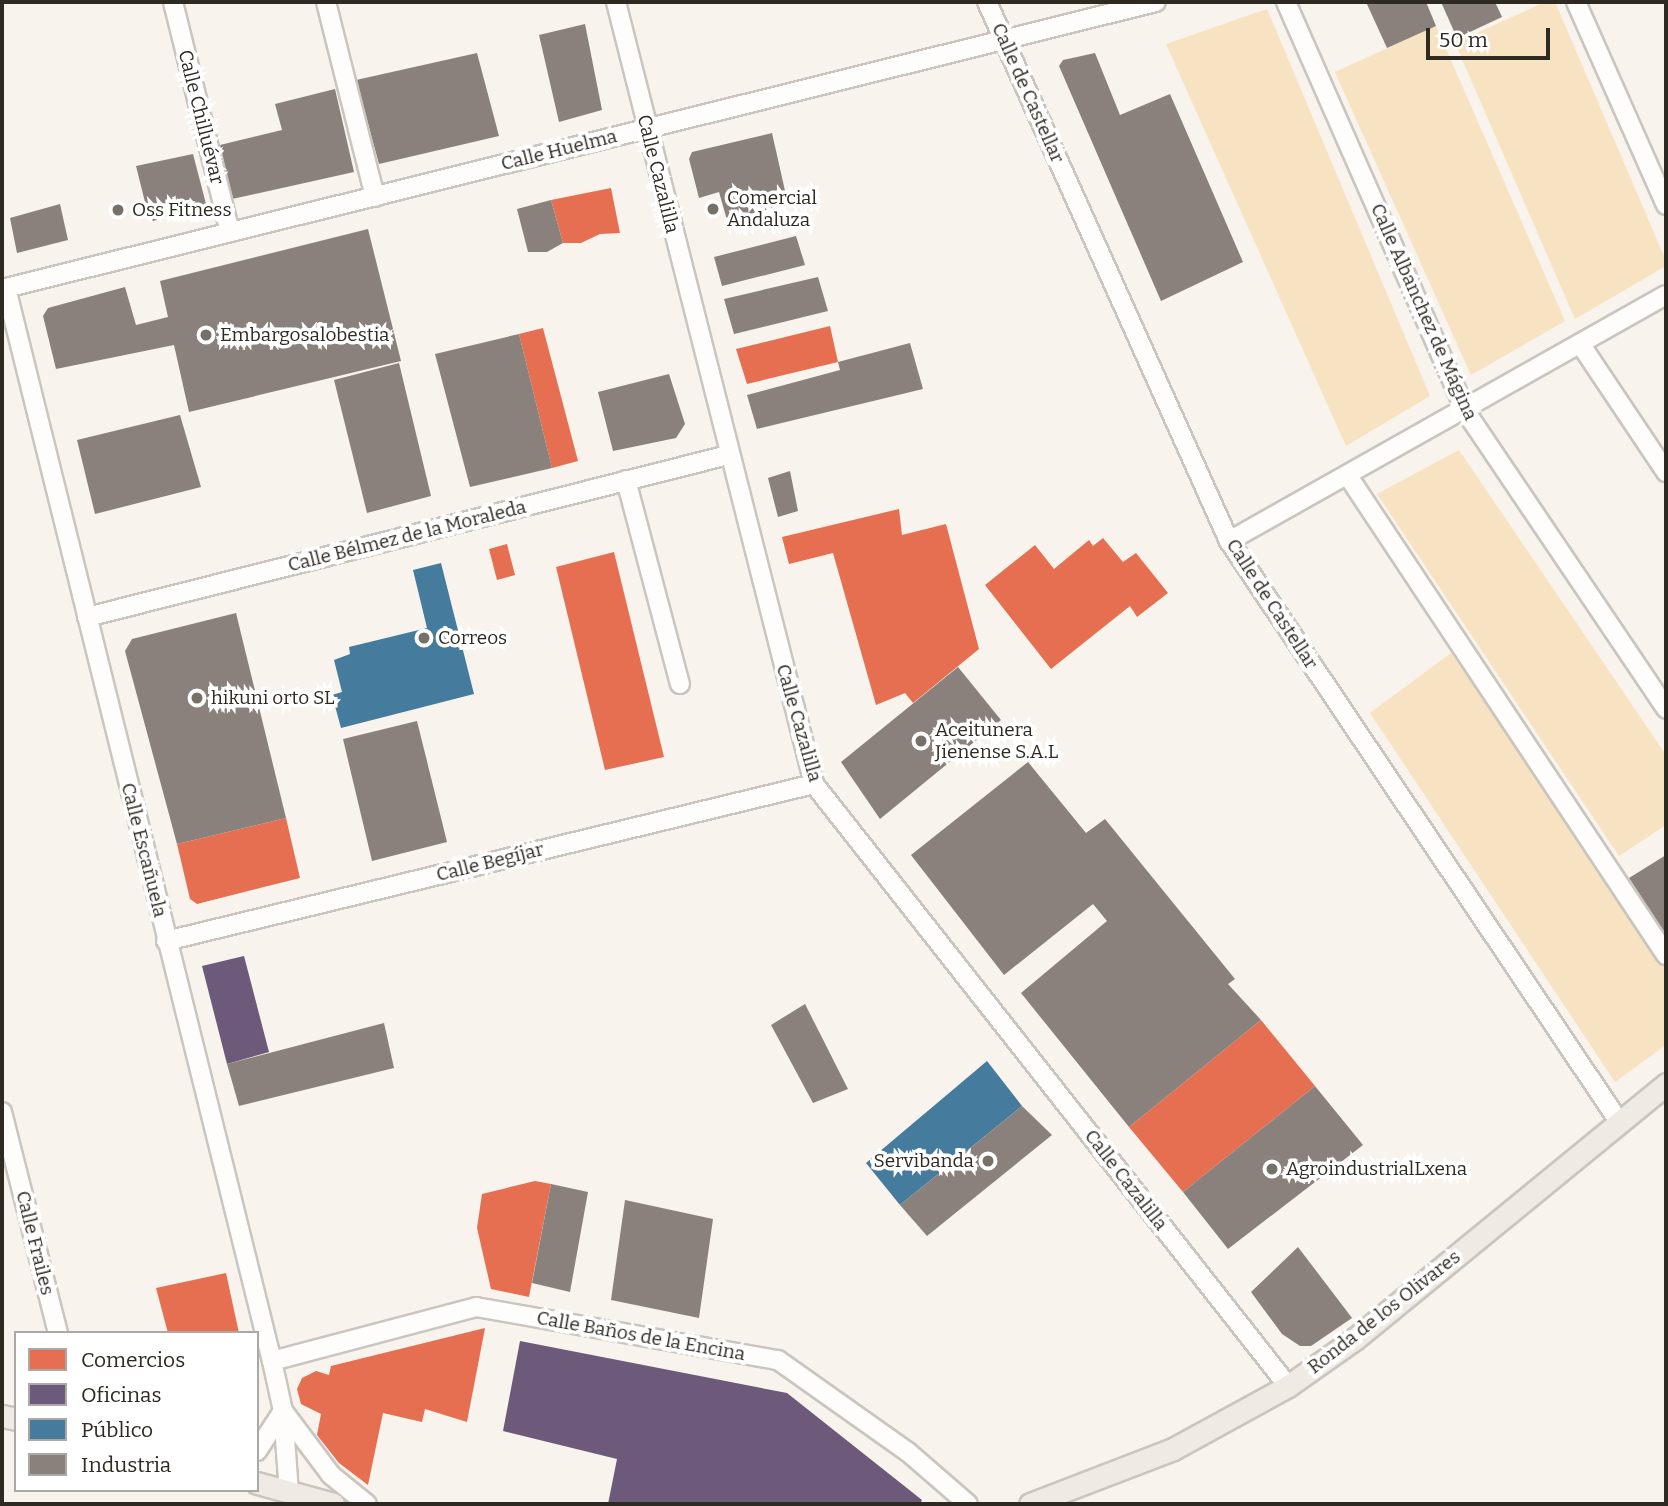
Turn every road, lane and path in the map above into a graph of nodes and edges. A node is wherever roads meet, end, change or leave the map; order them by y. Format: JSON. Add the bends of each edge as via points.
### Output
{"nodes":[{"id":1,"x":173,"y":2,"type":"edge"},
{"id":2,"x":326,"y":2,"type":"edge"},
{"id":3,"x":616,"y":2,"type":"edge"},
{"id":4,"x":987,"y":2,"type":"edge"},
{"id":5,"x":1156,"y":2,"type":"edge"},
{"id":6,"x":1286,"y":2,"type":"edge"},
{"id":7,"x":1576,"y":2,"type":"edge"},
{"id":8,"x":1004,"y":40,"type":"junction"},
{"id":9,"x":647,"y":128,"type":"junction"},
{"id":10,"x":375,"y":197,"type":"junction"},
{"id":11,"x":1666,"y":205,"type":"edge"},
{"id":12,"x":230,"y":232,"type":"junction"},
{"id":13,"x":4,"y":289,"type":"edge"},
{"id":14,"x":1666,"y":295,"type":"edge"},
{"id":15,"x":1581,"y":345,"type":"junction"},
{"id":16,"x":1466,"y":412,"type":"junction"},
{"id":17,"x":728,"y":455,"type":"junction"},
{"id":18,"x":1666,"y":472,"type":"edge"},
{"id":19,"x":1348,"y":476,"type":"junction"},
{"id":20,"x":626,"y":480,"type":"junction"},
{"id":21,"x":1229,"y":541,"type":"junction"},
{"id":22,"x":87,"y":617,"type":"junction"},
{"id":23,"x":680,"y":684,"type":"dead end"},
{"id":24,"x":1666,"y":709,"type":"edge"},
{"id":25,"x":814,"y":784,"type":"junction"},
{"id":26,"x":166,"y":940,"type":"junction"},
{"id":27,"x":1666,"y":955,"type":"edge"},
{"id":28,"x":1666,"y":1084,"type":"edge"},
{"id":29,"x":2,"y":1112,"type":"edge"},
{"id":30,"x":1620,"y":1123,"type":"junction"},
{"id":31,"x":57,"y":1331,"type":"edge"},
{"id":32,"x":272,"y":1361,"type":"junction"},
{"id":33,"x":1288,"y":1386,"type":"junction"},
{"id":34,"x":283,"y":1411,"type":"junction"},
{"id":35,"x":259,"y":1448,"type":"edge"},
{"id":36,"x":259,"y":1484,"type":"edge"},
{"id":37,"x":289,"y":1492,"type":"junction"},
{"id":38,"x":333,"y":1504,"type":"edge"},
{"id":39,"x":366,"y":1504,"type":"edge"},
{"id":40,"x":968,"y":1504,"type":"edge"},
{"id":41,"x":1030,"y":1504,"type":"edge"}],
"edges":[{"from":1,"to":12,"type":"street","name":"Calle Chilluévar"},
{"from":2,"to":10,"type":"street"},
{"from":3,"to":9,"type":"street","name":"Calle Cazalilla"},
{"from":4,"to":8,"type":"street","name":"Calle de Castellar"},
{"from":5,"to":8,"type":"street","name":"Calle Huelma"},
{"from":6,"to":16,"type":"street","name":"Calle Albanchez de Mágina"},
{"from":7,"to":11,"type":"street"},
{"from":8,"to":9,"type":"street","name":"Calle Huelma"},
{"from":8,"to":21,"type":"street","name":"Calle de Castellar"},
{"from":9,"to":10,"type":"street","name":"Calle Huelma"},
{"from":9,"to":17,"type":"street","name":"Calle Cazalilla"},
{"from":10,"to":12,"type":"street","name":"Calle Huelma"},
{"from":12,"to":13,"type":"street","name":"Calle Huelma"},
{"from":13,"to":22,"type":"street","name":"Calle Escañuela"},
{"from":14,"to":15,"type":"street"},
{"from":15,"to":16,"type":"street"},
{"from":15,"to":18,"type":"street"},
{"from":16,"to":19,"type":"street"},
{"from":16,"to":24,"type":"street","name":"Calle Albanchez de Mágina"},
{"from":17,"to":20,"type":"street","name":"Calle Bélmez de la Moraleda"},
{"from":17,"to":25,"type":"street","name":"Calle Cazalilla"},
{"from":19,"to":21,"type":"street"},
{"from":19,"to":27,"type":"street"},
{"from":20,"to":22,"type":"street","name":"Calle Bélmez de la Moraleda"},
{"from":20,"to":23,"type":"street"},
{"from":21,"to":30,"type":"street","name":"Calle de Castellar"},
{"from":22,"to":26,"type":"street","name":"Calle Escañuela"},
{"from":25,"to":26,"type":"street","name":"Calle Begíjar"},
{"from":25,"to":33,"type":"street","name":"Calle Cazalilla"},
{"from":26,"to":32,"type":"street","name":"Calle Escañuela"},
{"from":28,"to":30,"type":"main road","name":"Ronda de los Olivares"},
{"from":29,"to":31,"type":"street","name":"Calle Frailes"},
{"from":30,"to":33,"type":"main road","name":"Ronda de los Olivares","via":[[1356,1338]]},
{"from":32,"to":34,"type":"street","name":"Calle Escañuela"},
{"from":32,"to":40,"type":"street","name":"Calle Baños de la Encina","via":[[476,1307],[778,1360],[908,1452]]},
{"from":33,"to":41,"type":"main road","name":"Ronda de los Olivares","via":[[1172,1449]]},
{"from":34,"to":35,"type":"street"},
{"from":34,"to":37,"type":"street","name":"Calle Escañuela"},
{"from":34,"to":39,"type":"street","name":"Calle Escañuela","via":[[331,1475]]},
{"from":36,"to":37,"type":"main road"},
{"from":37,"to":38,"type":"main road"}]}
